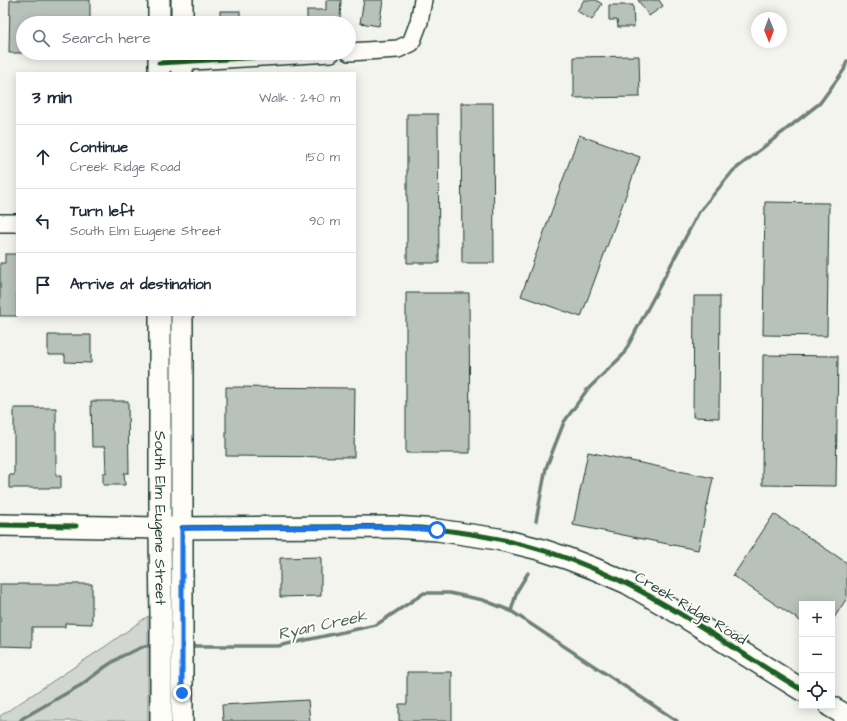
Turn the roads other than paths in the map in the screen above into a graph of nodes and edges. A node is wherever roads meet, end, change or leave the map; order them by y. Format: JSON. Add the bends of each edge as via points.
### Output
{"nodes":[{"id":1,"x":159,"y":0,"type":"edge"},
{"id":2,"x":182,"y":0,"type":"edge"},
{"id":3,"x":423,"y":0,"type":"edge"},
{"id":4,"x":159,"y":16,"type":"edge"},
{"id":5,"x":182,"y":16,"type":"edge"},
{"id":6,"x":356,"y":52,"type":"edge"},
{"id":7,"x":215,"y":60,"type":"edge"},
{"id":8,"x":182,"y":62,"type":"edge"},
{"id":9,"x":159,"y":63,"type":"edge"},
{"id":10,"x":0,"y":223,"type":"edge"},
{"id":11,"x":16,"y":223,"type":"edge"},
{"id":12,"x":160,"y":316,"type":"edge"},
{"id":13,"x":182,"y":316,"type":"edge"},
{"id":14,"x":0,"y":525,"type":"edge"},
{"id":15,"x":160,"y":528,"type":"junction"},
{"id":16,"x":182,"y":528,"type":"junction"},
{"id":17,"x":799,"y":688,"type":"edge"},
{"id":18,"x":835,"y":709,"type":"edge"},
{"id":19,"x":847,"y":716,"type":"edge"},
{"id":20,"x":161,"y":721,"type":"edge"},
{"id":21,"x":182,"y":721,"type":"edge"}],
"edges":[{"from":1,"to":4,"type":"main road"},
{"from":2,"to":5,"type":"main road"},
{"from":3,"to":6,"type":"street","via":[[419,22],[411,43],[398,49]]},
{"from":7,"to":8,"type":"street"},
{"from":8,"to":9,"type":"street"},
{"from":10,"to":11,"type":"street"},
{"from":12,"to":15,"type":"main road","name":"South Elm Eugene Street"},
{"from":13,"to":16,"type":"main road","name":"South Elm Eugene Street"},
{"from":14,"to":15,"type":"main road","name":"Creek Ridge Road"},
{"from":15,"to":16,"type":"main road","name":"Creek Ridge Road"},
{"from":15,"to":20,"type":"main road","name":"South Elm Eugene Street"},
{"from":16,"to":17,"type":"main road","name":"Creek Ridge Road","via":[[414,528],[498,539],[539,549],[627,583]]},
{"from":16,"to":21,"type":"main road","name":"South Elm Eugene Street"},
{"from":18,"to":19,"type":"main road"}]}
